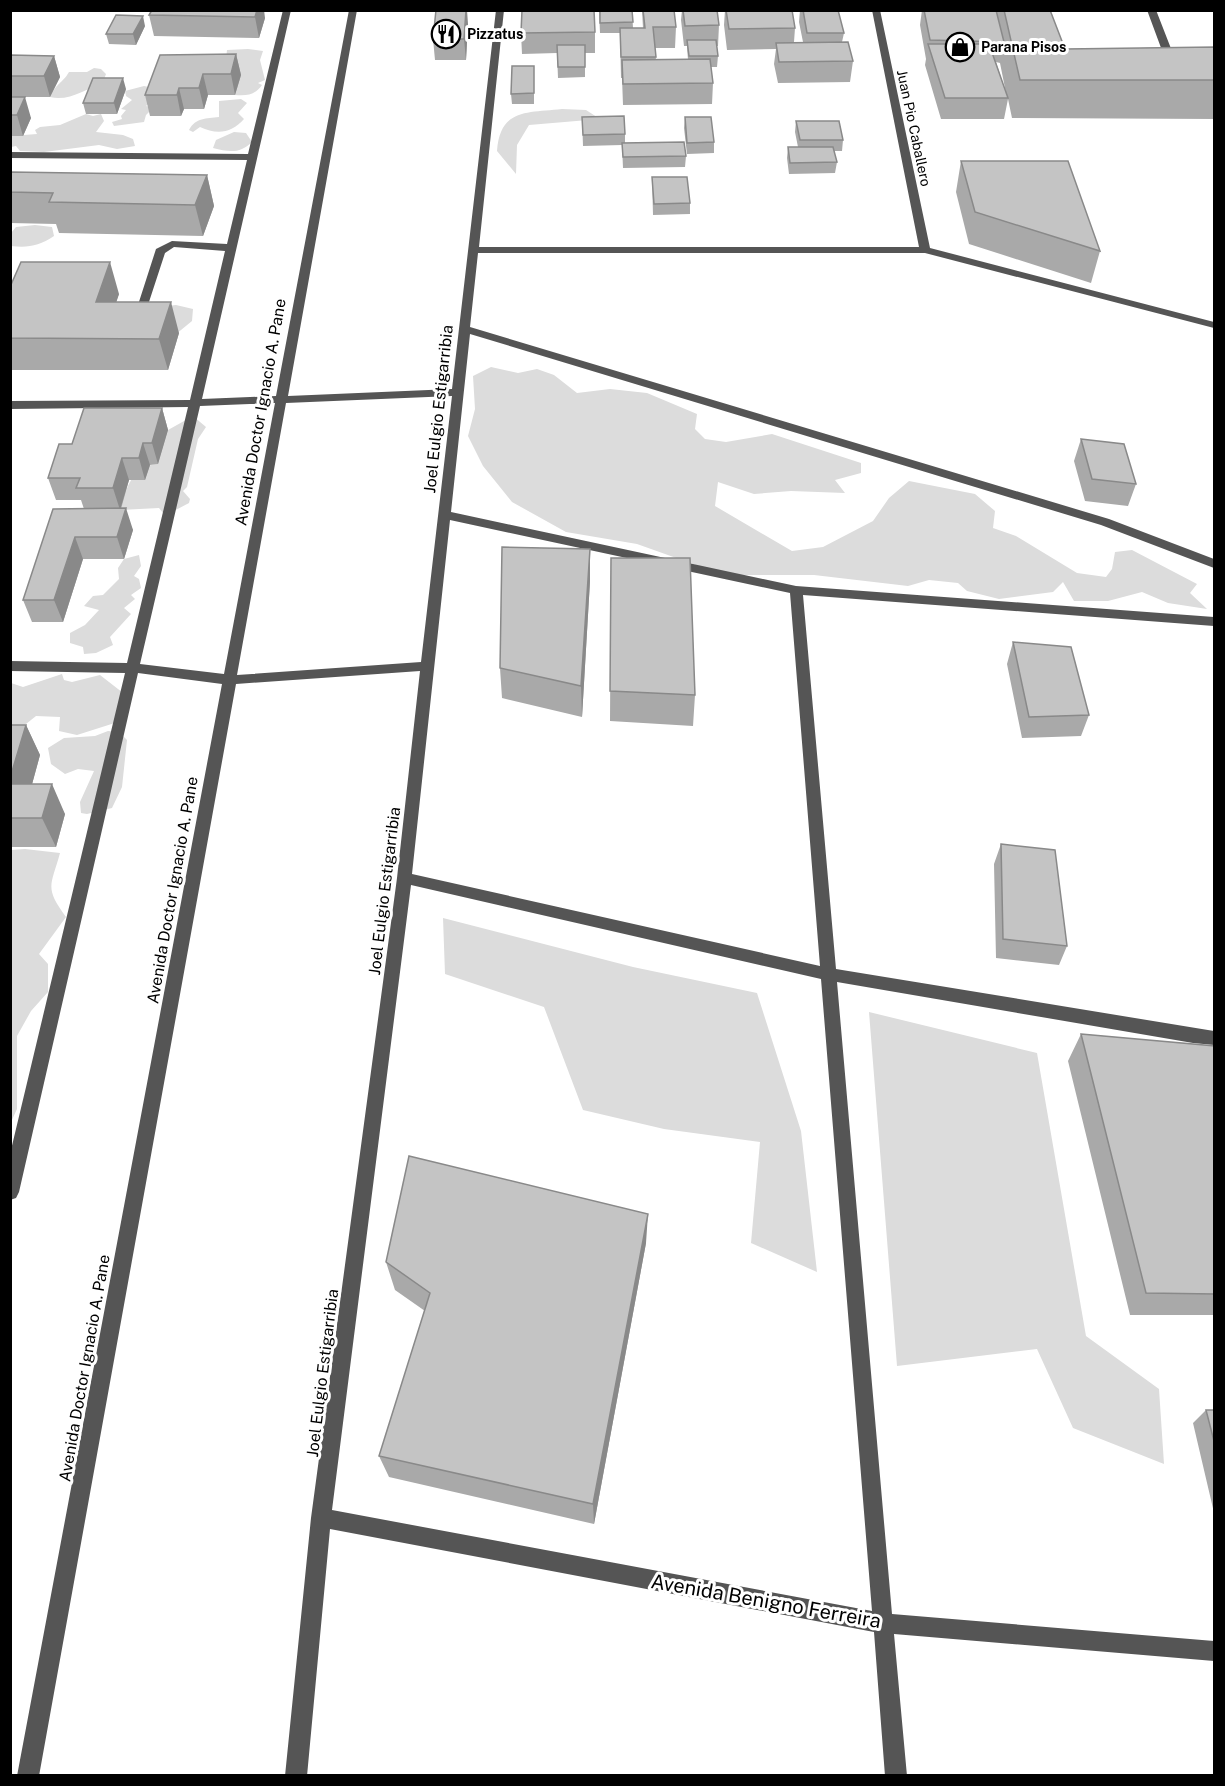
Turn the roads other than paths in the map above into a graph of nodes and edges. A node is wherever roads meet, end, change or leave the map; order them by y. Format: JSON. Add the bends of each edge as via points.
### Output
{"nodes":[{"id":1,"x":287,"y":10,"type":"edge"},
{"id":2,"x":353,"y":10,"type":"edge"},
{"id":3,"x":500,"y":10,"type":"edge"},
{"id":4,"x":876,"y":10,"type":"edge"},
{"id":5,"x":1151,"y":10,"type":"edge"},
{"id":6,"x":1172,"y":64,"type":"edge"},
{"id":7,"x":10,"y":155,"type":"edge"},
{"id":8,"x":254,"y":157,"type":"junction"},
{"id":9,"x":233,"y":248,"type":"junction"},
{"id":10,"x":473,"y":250,"type":"junction"},
{"id":11,"x":925,"y":250,"type":"junction"},
{"id":12,"x":142,"y":308,"type":"edge"},
{"id":13,"x":1215,"y":325,"type":"edge"},
{"id":14,"x":465,"y":328,"type":"junction"},
{"id":15,"x":458,"y":392,"type":"junction"},
{"id":16,"x":281,"y":399,"type":"junction"},
{"id":17,"x":196,"y":403,"type":"junction"},
{"id":18,"x":10,"y":405,"type":"edge"},
{"id":19,"x":444,"y":515,"type":"junction"},
{"id":20,"x":1215,"y":564,"type":"edge"},
{"id":21,"x":796,"y":590,"type":"junction"},
{"id":22,"x":1215,"y":621,"type":"edge"},
{"id":23,"x":10,"y":666,"type":"edge"},
{"id":24,"x":427,"y":666,"type":"junction"},
{"id":25,"x":134,"y":668,"type":"junction"},
{"id":26,"x":229,"y":680,"type":"junction"},
{"id":27,"x":404,"y":878,"type":"junction"},
{"id":28,"x":828,"y":974,"type":"junction"},
{"id":29,"x":1215,"y":1038,"type":"edge"},
{"id":30,"x":10,"y":1192,"type":"edge"},
{"id":31,"x":321,"y":1518,"type":"junction"},
{"id":32,"x":881,"y":1623,"type":"junction"},
{"id":33,"x":1215,"y":1650,"type":"edge"},
{"id":34,"x":28,"y":1776,"type":"edge"},
{"id":35,"x":296,"y":1776,"type":"edge"},
{"id":36,"x":896,"y":1776,"type":"edge"}],
"edges":[{"from":1,"to":8,"type":"street"},
{"from":2,"to":16,"type":"street","name":"Avenida Doctor Ignacio A. Pane"},
{"from":3,"to":10,"type":"street","name":"Joel Eulgio Estigarribia"},
{"from":4,"to":11,"type":"street","name":"Juan Pio Caballero"},
{"from":5,"to":6,"type":"street"},
{"from":7,"to":8,"type":"street"},
{"from":8,"to":9,"type":"street"},
{"from":9,"to":12,"type":"street","via":[[172,244],[160,251]]},
{"from":9,"to":17,"type":"street"},
{"from":10,"to":11,"type":"street"},
{"from":10,"to":14,"type":"street","name":"Joel Eulgio Estigarribia"},
{"from":11,"to":13,"type":"street"},
{"from":14,"to":15,"type":"street","name":"Joel Eulgio Estigarribia"},
{"from":14,"to":20,"type":"street","via":[[1105,522]]},
{"from":15,"to":16,"type":"street"},
{"from":15,"to":19,"type":"street","name":"Joel Eulgio Estigarribia"},
{"from":16,"to":17,"type":"street"},
{"from":16,"to":26,"type":"street","name":"Avenida Doctor Ignacio A. Pane"},
{"from":17,"to":18,"type":"street"},
{"from":17,"to":25,"type":"street"},
{"from":19,"to":21,"type":"street"},
{"from":19,"to":24,"type":"street","name":"Joel Eulgio Estigarribia"},
{"from":21,"to":22,"type":"street"},
{"from":21,"to":28,"type":"street"},
{"from":23,"to":25,"type":"street"},
{"from":24,"to":26,"type":"street"},
{"from":24,"to":27,"type":"street","name":"Joel Eulgio Estigarribia"},
{"from":25,"to":26,"type":"street"},
{"from":25,"to":30,"type":"street"},
{"from":26,"to":34,"type":"street","name":"Avenida Doctor Ignacio A. Pane"},
{"from":27,"to":28,"type":"street"},
{"from":27,"to":31,"type":"street","name":"Joel Eulgio Estigarribia"},
{"from":28,"to":29,"type":"street"},
{"from":28,"to":32,"type":"street"},
{"from":31,"to":32,"type":"street","name":"Avenida Benigno Ferreira"},
{"from":31,"to":35,"type":"street","name":"Joel Eulgio Estigarribia"},
{"from":32,"to":33,"type":"street","name":"Avenida Benigno Ferreira"},
{"from":32,"to":36,"type":"street"}]}
